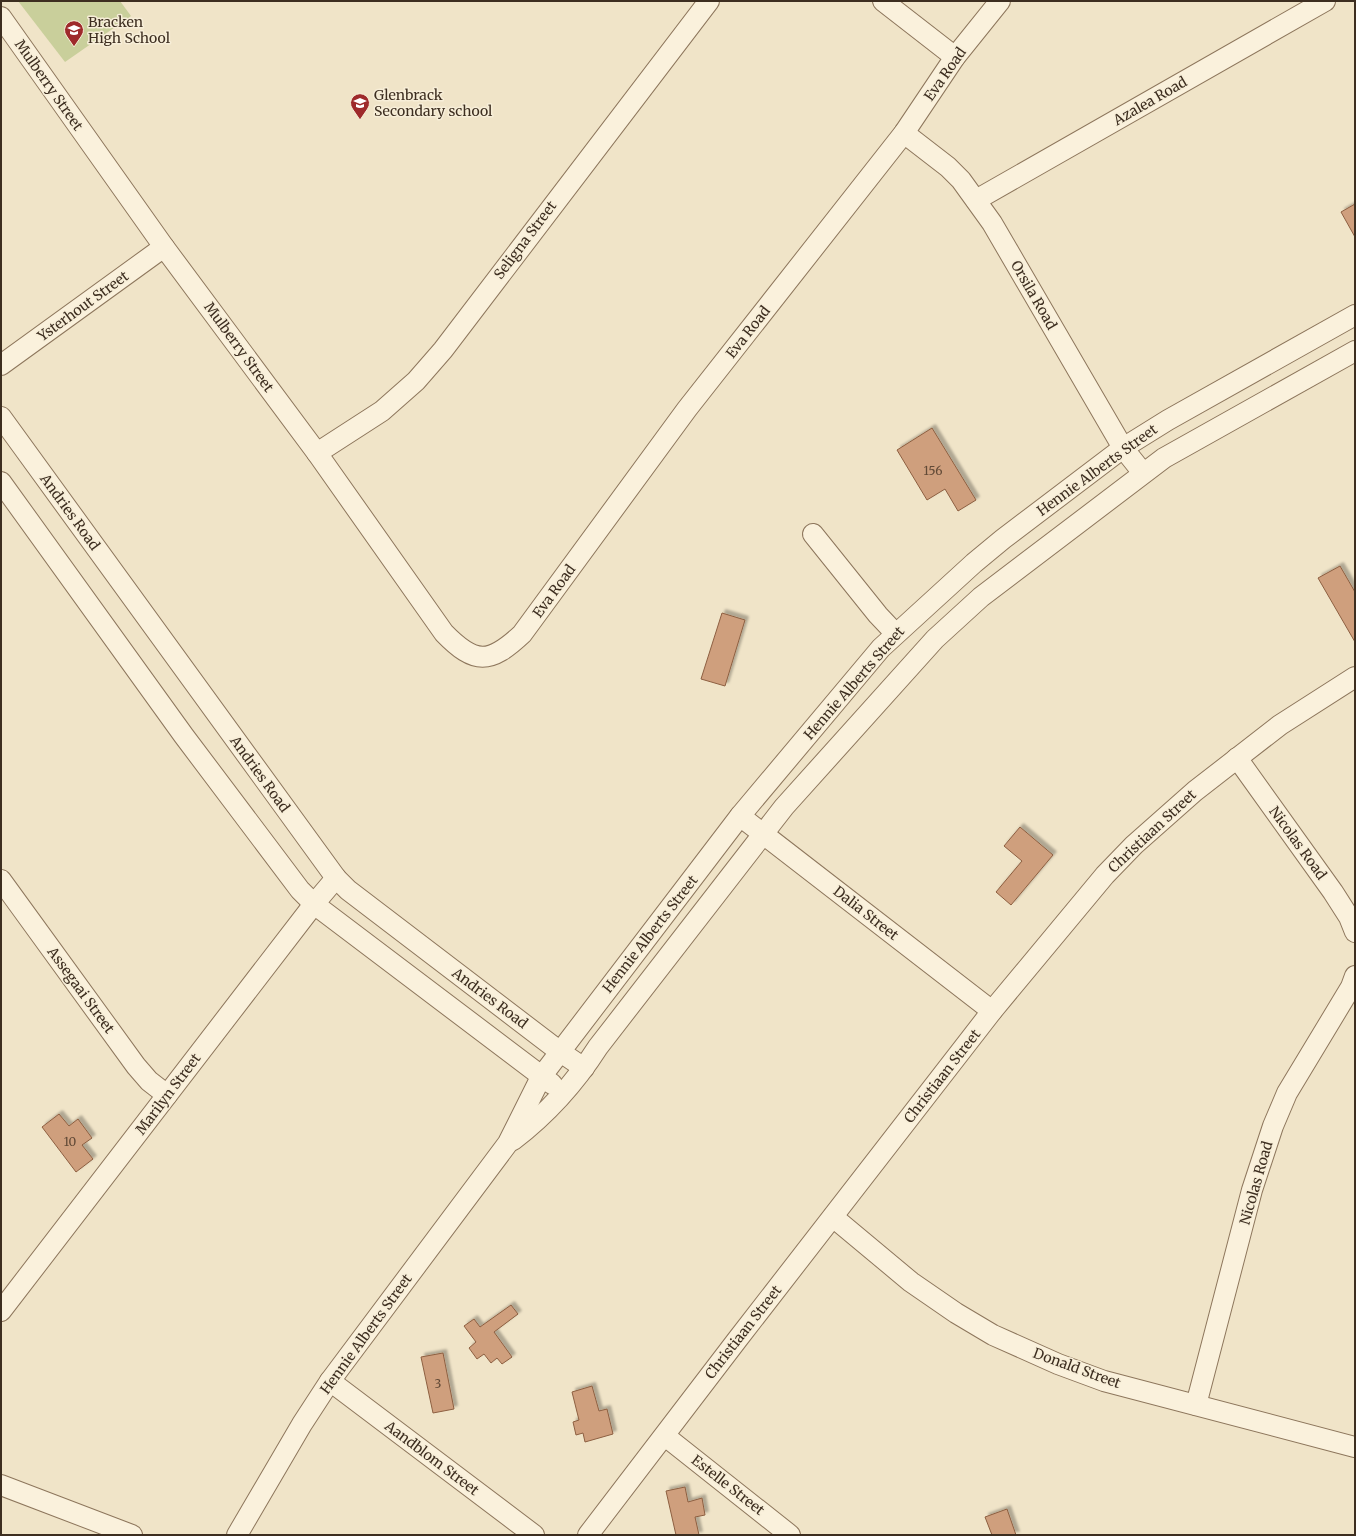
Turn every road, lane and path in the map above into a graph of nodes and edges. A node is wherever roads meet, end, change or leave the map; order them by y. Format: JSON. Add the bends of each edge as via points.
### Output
{"nodes":[{"id":1,"x":709,"y":1,"type":"edge"},
{"id":2,"x":883,"y":1,"type":"edge"},
{"id":3,"x":1000,"y":1,"type":"edge"},
{"id":4,"x":1325,"y":1,"type":"edge"},
{"id":5,"x":1,"y":17,"type":"edge"},
{"id":6,"x":955,"y":57,"type":"junction"},
{"id":7,"x":904,"y":133,"type":"junction"},
{"id":8,"x":976,"y":200,"type":"junction"},
{"id":9,"x":164,"y":247,"type":"junction"},
{"id":10,"x":1355,"y":315,"type":"edge"},
{"id":11,"x":1355,"y":350,"type":"edge"},
{"id":12,"x":1,"y":365,"type":"edge"},
{"id":13,"x":1,"y":416,"type":"edge"},
{"id":14,"x":1123,"y":448,"type":"junction"},
{"id":15,"x":317,"y":453,"type":"junction"},
{"id":16,"x":1143,"y":473,"type":"junction"},
{"id":17,"x":1,"y":482,"type":"edge"},
{"id":18,"x":813,"y":534,"type":"dead end"},
{"id":19,"x":895,"y":633,"type":"junction"},
{"id":20,"x":491,"y":656,"type":"joint"},
{"id":21,"x":1355,"y":677,"type":"edge"},
{"id":22,"x":1237,"y":758,"type":"junction"},
{"id":23,"x":740,"y":816,"type":"junction"},
{"id":24,"x":762,"y":834,"type":"junction"},
{"id":25,"x":336,"y":878,"type":"junction"},
{"id":26,"x":1,"y":880,"type":"edge"},
{"id":27,"x":314,"y":904,"type":"junction"},
{"id":28,"x":1355,"y":932,"type":"edge"},
{"id":29,"x":1355,"y":976,"type":"edge"},
{"id":30,"x":992,"y":1011,"type":"junction"},
{"id":31,"x":559,"y":1051,"type":"junction"},
{"id":32,"x":584,"y":1068,"type":"junction"},
{"id":33,"x":541,"y":1077,"type":"junction"},
{"id":34,"x":565,"y":1092,"type":"junction"},
{"id":35,"x":167,"y":1095,"type":"junction"},
{"id":36,"x":508,"y":1143,"type":"junction"},
{"id":37,"x":833,"y":1217,"type":"junction"},
{"id":38,"x":1,"y":1311,"type":"edge"},
{"id":39,"x":330,"y":1381,"type":"junction"},
{"id":40,"x":1196,"y":1406,"type":"junction"},
{"id":41,"x":665,"y":1436,"type":"junction"},
{"id":42,"x":1355,"y":1447,"type":"edge"},
{"id":43,"x":1,"y":1485,"type":"edge"},
{"id":44,"x":132,"y":1535,"type":"edge"},
{"id":45,"x":237,"y":1535,"type":"edge"},
{"id":46,"x":534,"y":1535,"type":"edge"},
{"id":47,"x":588,"y":1535,"type":"edge"},
{"id":48,"x":790,"y":1535,"type":"edge"}],
"edges":[{"from":1,"to":15,"type":"street","name":"Seligna Street","via":[[443,350],[416,380],[382,411]]},
{"from":2,"to":6,"type":"street"},
{"from":3,"to":6,"type":"street","name":"Eva Road"},
{"from":4,"to":8,"type":"street","name":"Azalea Road"},
{"from":5,"to":9,"type":"street","name":"Mulberry Street"},
{"from":6,"to":7,"type":"street","name":"Eva Road"},
{"from":7,"to":8,"type":"street","name":"Orsila Road","via":[[948,167]]},
{"from":7,"to":20,"type":"street","name":"Eva Road","via":[[687,409],[522,634],[507,648]]},
{"from":8,"to":14,"type":"street","name":"Orsila Road","via":[[992,223]]},
{"from":9,"to":12,"type":"street","name":"Ysterhout Street"},
{"from":9,"to":15,"type":"street","name":"Mulberry Street"},
{"from":10,"to":14,"type":"street","name":"Hennie Alberts Street"},
{"from":11,"to":16,"type":"street","name":"Hennie Alberts Street","via":[[1164,458]]},
{"from":13,"to":25,"type":"street","name":"Andries Road"},
{"from":14,"to":16,"type":"street","name":"Orsila Road"},
{"from":14,"to":19,"type":"street","name":"Hennie Alberts Street","via":[[1003,539]]},
{"from":15,"to":20,"type":"street","name":"Mulberry Street","via":[[444,633],[460,649],[476,657]]},
{"from":16,"to":24,"type":"street","name":"Hennie Alberts Street","via":[[981,597],[934,639]]},
{"from":17,"to":27,"type":"street","via":[[184,736],[300,890]]},
{"from":18,"to":19,"type":"street"},
{"from":19,"to":23,"type":"street","name":"Hennie Alberts Street"},
{"from":21,"to":22,"type":"street","name":"Christiaan Street","via":[[1280,725]]},
{"from":22,"to":28,"type":"street","name":"Nicolas Road","via":[[1333,892]]},
{"from":22,"to":30,"type":"street","name":"Christiaan Street","via":[[1160,821],[1110,870]]},
{"from":23,"to":24,"type":"street","name":"Dalia Street"},
{"from":23,"to":31,"type":"street","name":"Hennie Alberts Street"},
{"from":24,"to":30,"type":"street","name":"Dalia Street"},
{"from":24,"to":32,"type":"street","name":"Hennie Alberts Street"},
{"from":25,"to":27,"type":"street","name":"Marilyn Street"},
{"from":25,"to":31,"type":"street","name":"Andries Road","via":[[348,890]]},
{"from":26,"to":35,"type":"street","name":"Assegaai Street","via":[[136,1066],[149,1081]]},
{"from":27,"to":33,"type":"street"},
{"from":27,"to":35,"type":"street","name":"Marilyn Street"},
{"from":29,"to":40,"type":"street","name":"Nicolas Road","via":[[1351,987],[1287,1093],[1273,1126],[1252,1190]]},
{"from":30,"to":37,"type":"street","name":"Christiaan Street"},
{"from":31,"to":32,"type":"street","name":"Andries Road"},
{"from":31,"to":33,"type":"street","name":"Hennie Alberts Street"},
{"from":32,"to":34,"type":"street","name":"Hennie Alberts Street"},
{"from":33,"to":34,"type":"street"},
{"from":33,"to":36,"type":"street","name":"Hennie Alberts Street"},
{"from":34,"to":36,"type":"street","name":"Hennie Alberts Street","via":[[528,1128]]},
{"from":35,"to":38,"type":"street","name":"Marilyn Street"},
{"from":36,"to":39,"type":"street","name":"Hennie Alberts Street"},
{"from":37,"to":40,"type":"street","name":"Donald Street","via":[[911,1282],[993,1335],[1104,1381]]},
{"from":37,"to":41,"type":"street","name":"Christiaan Street","via":[[736,1340]]},
{"from":39,"to":45,"type":"street","name":"Hennie Alberts Street"},
{"from":39,"to":46,"type":"street","name":"Aandblom Street"},
{"from":40,"to":42,"type":"street","name":"Donald Street"},
{"from":41,"to":47,"type":"street","name":"Christiaan Street"},
{"from":41,"to":48,"type":"street","name":"Estelle Street"},
{"from":43,"to":44,"type":"street"}]}
